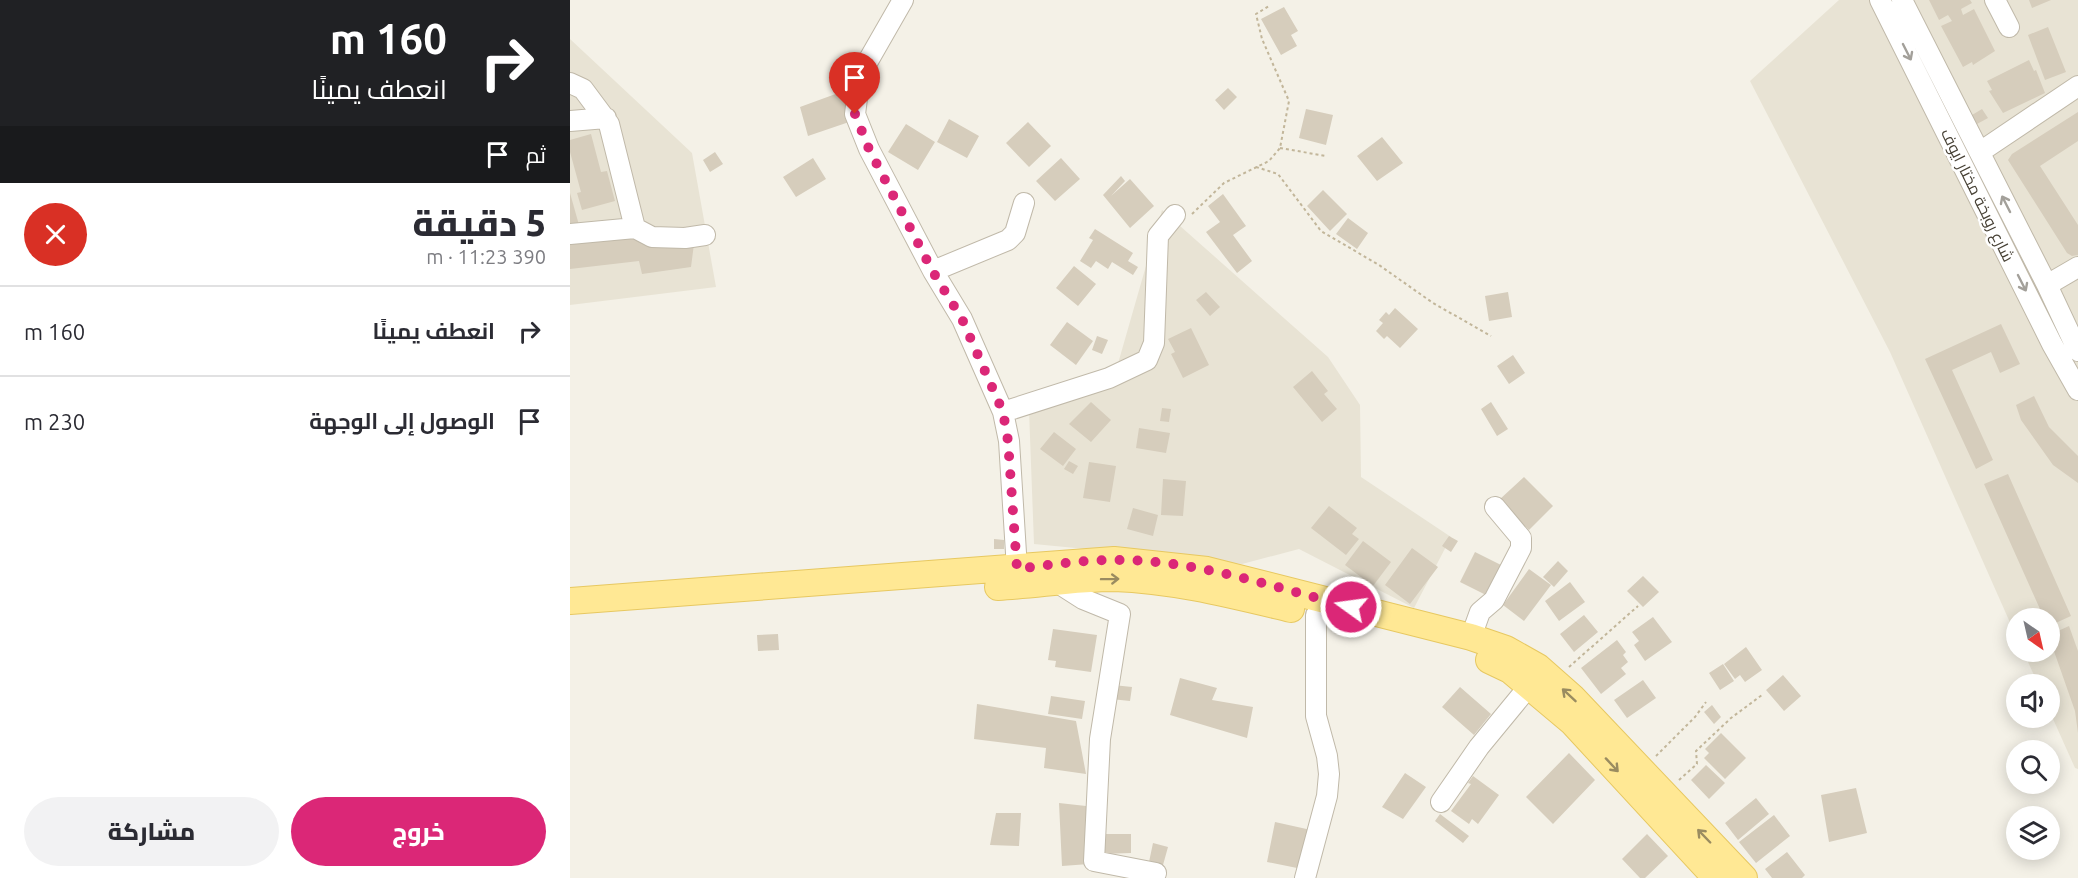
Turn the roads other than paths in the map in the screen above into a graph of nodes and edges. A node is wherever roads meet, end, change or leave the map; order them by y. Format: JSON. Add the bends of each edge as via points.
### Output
{"nodes":[{"id":1,"x":903,"y":0,"type":"edge"},
{"id":2,"x":1880,"y":0,"type":"edge"},
{"id":3,"x":1902,"y":0,"type":"edge"},
{"id":4,"x":1995,"y":0,"type":"edge"},
{"id":5,"x":2009,"y":27,"type":"dead end"},
{"id":6,"x":570,"y":83,"type":"edge"},
{"id":7,"x":2078,"y":86,"type":"edge"},
{"id":8,"x":606,"y":118,"type":"junction"},
{"id":9,"x":570,"y":122,"type":"edge"},
{"id":10,"x":1980,"y":152,"type":"junction"},
{"id":11,"x":1024,"y":203,"type":"dead end"},
{"id":12,"x":1175,"y":215,"type":"road end"},
{"id":13,"x":635,"y":228,"type":"junction"},
{"id":14,"x":570,"y":234,"type":"edge"},
{"id":15,"x":705,"y":235,"type":"dead end"},
{"id":16,"x":2078,"y":267,"type":"edge"},
{"id":17,"x":933,"y":272,"type":"junction"},
{"id":18,"x":2048,"y":285,"type":"junction"},
{"id":19,"x":2078,"y":351,"type":"edge"},
{"id":20,"x":2078,"y":390,"type":"edge"},
{"id":21,"x":1003,"y":412,"type":"junction"},
{"id":22,"x":1495,"y":507,"type":"dead end"},
{"id":23,"x":1017,"y":569,"type":"junction"},
{"id":24,"x":1058,"y":583,"type":"junction"},
{"id":25,"x":570,"y":601,"type":"edge"},
{"id":26,"x":1316,"y":615,"type":"junction"},
{"id":27,"x":570,"y":618,"type":"edge"},
{"id":28,"x":1472,"y":637,"type":"junction"},
{"id":29,"x":1541,"y":683,"type":"junction"},
{"id":30,"x":1440,"y":802,"type":"dead end"},
{"id":31,"x":1156,"y":873,"type":"dead end"},
{"id":32,"x":1305,"y":878,"type":"edge"},
{"id":33,"x":1716,"y":878,"type":"edge"},
{"id":34,"x":1744,"y":878,"type":"edge"}],
"edges":[{"from":1,"to":17,"type":"street","via":[[860,75],[855,114]]},
{"from":2,"to":20,"type":"street","name":"شارع روبخة مختار ايوف","one_way":true},
{"from":3,"to":10,"type":"street","name":"شارع روبخة مختار ايوف"},
{"from":4,"to":5,"type":"street"},
{"from":6,"to":8,"type":"street","via":[[583,89]]},
{"from":7,"to":10,"type":"street"},
{"from":8,"to":9,"type":"street"},
{"from":8,"to":13,"type":"street"},
{"from":18,"to":10,"type":"street","name":"شارع روبخة مختار ايوف","one_way":true},
{"from":11,"to":17,"type":"street","via":[[1015,232],[1008,240]]},
{"from":12,"to":21,"type":"street","via":[[1158,236],[1154,343],[1147,360],[1109,378]]},
{"from":13,"to":14,"type":"street"},
{"from":13,"to":15,"type":"street","via":[[652,237]]},
{"from":16,"to":18,"type":"street"},
{"from":17,"to":21,"type":"street","via":[[962,319]]},
{"from":18,"to":19,"type":"street","name":"شارع روبخة مختار ايوف"},
{"from":21,"to":23,"type":"street"},
{"from":22,"to":28,"type":"street","via":[[1521,538],[1521,548],[1494,600],[1480,612]]},
{"from":23,"to":25,"type":"main road"},
{"from":23,"to":28,"type":"main road","via":[[1114,560],[1207,570]]},
{"from":24,"to":26,"type":"main road","one_way":true,"via":[[1111,578],[1158,581]]},
{"from":24,"to":27,"type":"main road"},
{"from":24,"to":31,"type":"street","via":[[1083,599],[1120,614],[1100,739],[1094,861]]},
{"from":26,"to":29,"type":"main road","via":[[1480,656]]},
{"from":26,"to":32,"type":"street","via":[[1316,716],[1329,774]]},
{"from":28,"to":29,"type":"main road","via":[[1506,649],[1538,667]]},
{"from":29,"to":30,"type":"street","via":[[1479,747]]},
{"from":29,"to":33,"type":"main road","one_way":true},
{"from":34,"to":29,"type":"main road","one_way":true,"via":[[1572,697]]}]}
